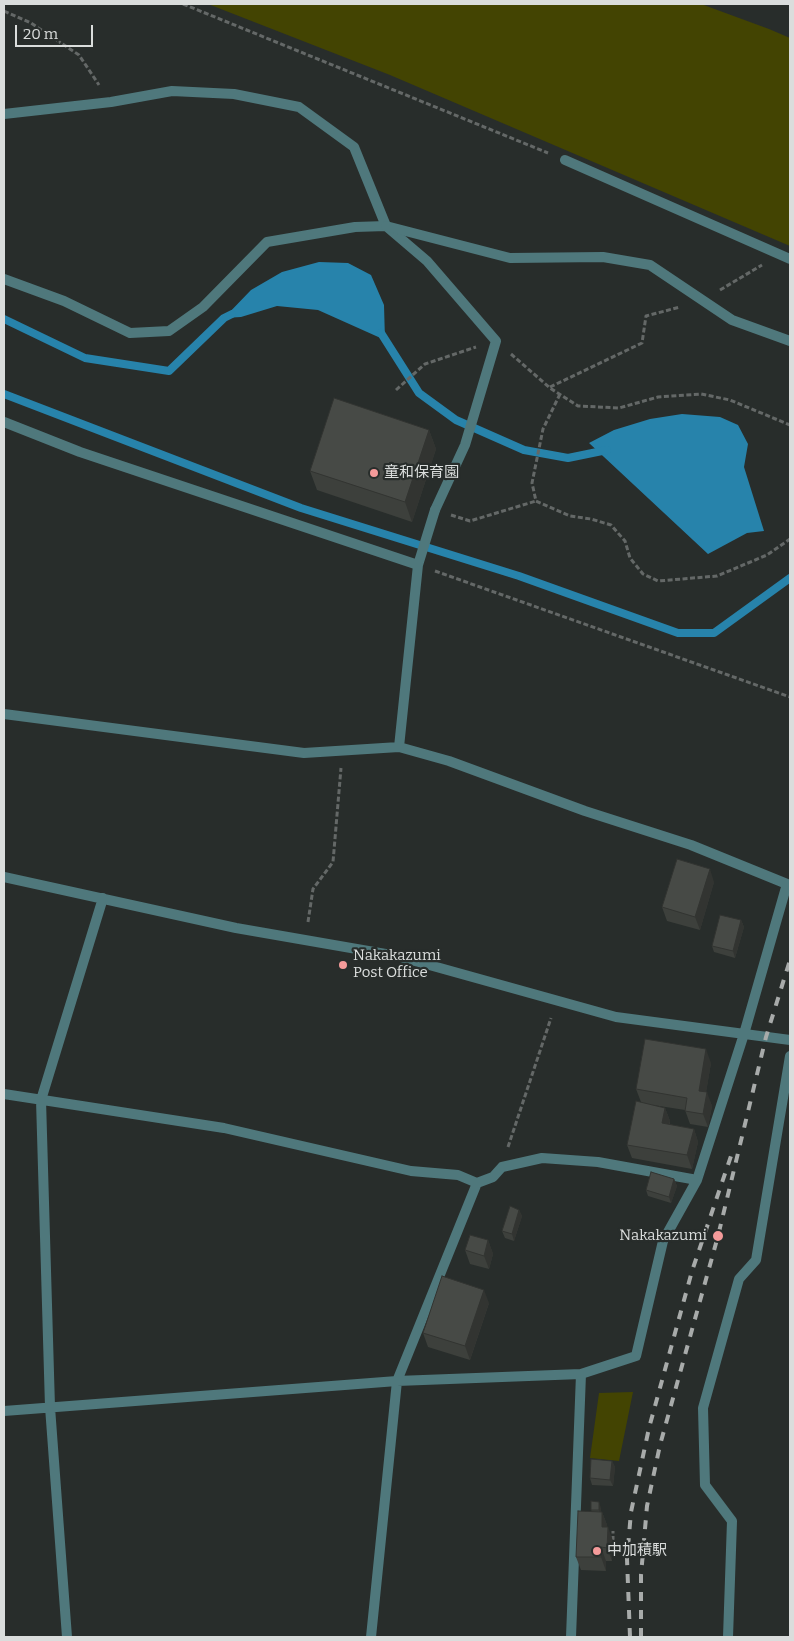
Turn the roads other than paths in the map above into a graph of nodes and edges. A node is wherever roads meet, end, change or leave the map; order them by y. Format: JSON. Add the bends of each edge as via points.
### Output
{"nodes":[{"id":1,"x":4,"y":114,"type":"edge"},
{"id":2,"x":565,"y":160,"type":"road end"},
{"id":3,"x":386,"y":226,"type":"junction"},
{"id":4,"x":790,"y":259,"type":"edge"},
{"id":5,"x":4,"y":279,"type":"edge"},
{"id":6,"x":790,"y":341,"type":"edge"},
{"id":7,"x":4,"y":422,"type":"edge"},
{"id":8,"x":418,"y":565,"type":"junction"},
{"id":9,"x":4,"y":714,"type":"edge"},
{"id":10,"x":399,"y":747,"type":"junction"},
{"id":11,"x":4,"y":877,"type":"edge"},
{"id":12,"x":104,"y":898,"type":"junction"},
{"id":13,"x":744,"y":1034,"type":"junction"},
{"id":14,"x":790,"y":1040,"type":"edge"},
{"id":15,"x":790,"y":1056,"type":"edge"},
{"id":16,"x":4,"y":1094,"type":"edge"},
{"id":17,"x":41,"y":1100,"type":"junction"},
{"id":18,"x":697,"y":1180,"type":"junction"},
{"id":19,"x":477,"y":1183,"type":"junction"},
{"id":20,"x":581,"y":1374,"type":"junction"},
{"id":21,"x":397,"y":1381,"type":"junction"},
{"id":22,"x":50,"y":1407,"type":"junction"},
{"id":23,"x":4,"y":1411,"type":"edge"},
{"id":24,"x":66,"y":1637,"type":"edge"},
{"id":25,"x":371,"y":1637,"type":"edge"},
{"id":26,"x":571,"y":1637,"type":"edge"},
{"id":27,"x":728,"y":1637,"type":"edge"}],
"edges":[{"from":1,"to":3,"type":"street","via":[[111,102],[172,91],[234,94],[299,108],[354,147]]},
{"from":2,"to":4,"type":"street"},
{"from":3,"to":5,"type":"street","via":[[354,227],[267,242],[203,307],[169,331],[130,333],[64,301]]},
{"from":3,"to":6,"type":"street","via":[[510,258],[603,258],[650,265],[732,320]]},
{"from":3,"to":8,"type":"street","via":[[427,261],[496,341],[465,445],[435,510]]},
{"from":7,"to":8,"type":"street","via":[[80,452]]},
{"from":8,"to":10,"type":"street"},
{"from":9,"to":10,"type":"street","via":[[304,753]]},
{"from":10,"to":13,"type":"street","via":[[449,760],[586,811],[690,845],[787,884]]},
{"from":11,"to":12,"type":"street"},
{"from":12,"to":13,"type":"street","via":[[236,928],[397,956],[616,1017]]},
{"from":12,"to":17,"type":"street"},
{"from":13,"to":14,"type":"street"},
{"from":13,"to":18,"type":"street"},
{"from":15,"to":27,"type":"street","via":[[756,1260],[739,1279],[702,1408],[705,1485],[732,1521]]},
{"from":16,"to":17,"type":"street"},
{"from":17,"to":19,"type":"street","via":[[224,1128],[412,1171],[458,1175]]},
{"from":17,"to":22,"type":"street"},
{"from":18,"to":19,"type":"street","via":[[598,1162],[542,1158],[502,1167],[493,1177]]},
{"from":18,"to":20,"type":"street","via":[[663,1241],[636,1356]]},
{"from":19,"to":21,"type":"street"},
{"from":20,"to":21,"type":"street"},
{"from":20,"to":26,"type":"street"},
{"from":21,"to":22,"type":"street"},
{"from":21,"to":25,"type":"street"},
{"from":22,"to":23,"type":"street"},
{"from":22,"to":24,"type":"street"}]}
